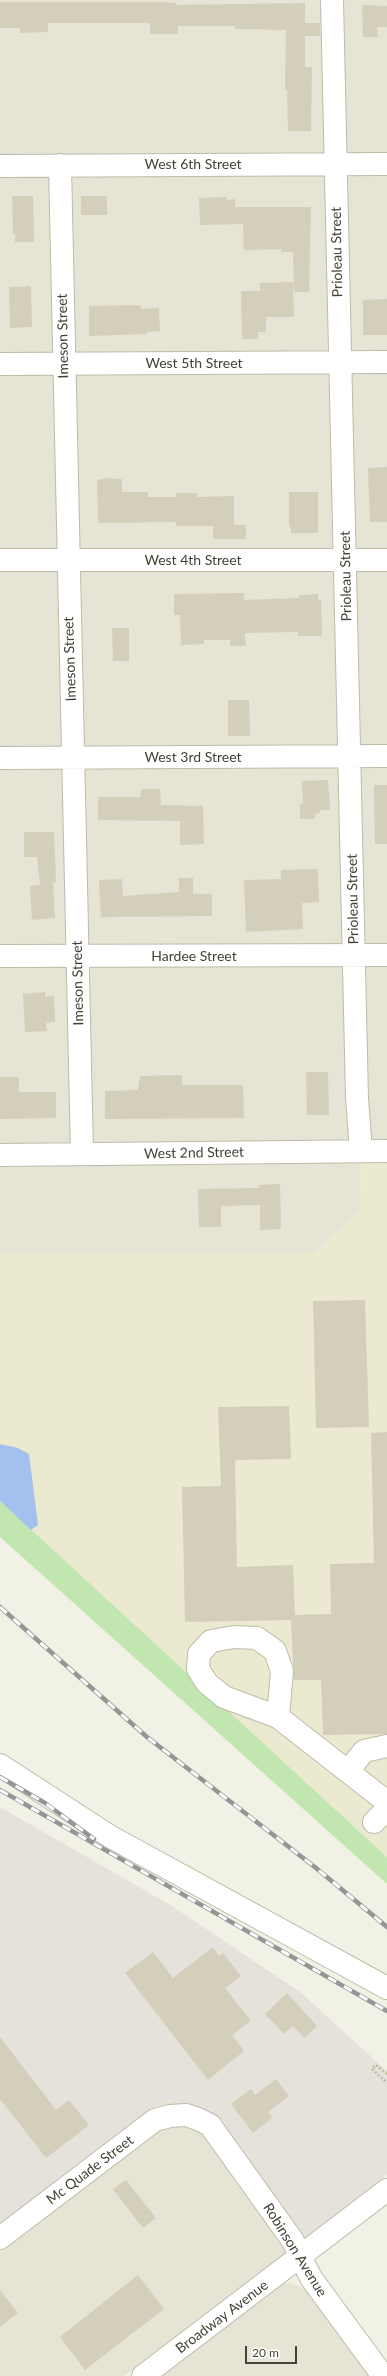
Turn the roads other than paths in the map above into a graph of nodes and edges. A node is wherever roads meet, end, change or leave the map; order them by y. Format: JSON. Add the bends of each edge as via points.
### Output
{"nodes":[{"id":1,"x":332,"y":0,"type":"edge"},
{"id":2,"x":335,"y":164,"type":"junction"},
{"id":3,"x":387,"y":164,"type":"edge"},
{"id":4,"x":60,"y":165,"type":"junction"},
{"id":5,"x":0,"y":166,"type":"edge"},
{"id":6,"x":340,"y":362,"type":"junction"},
{"id":7,"x":387,"y":362,"type":"edge"},
{"id":8,"x":64,"y":363,"type":"junction"},
{"id":9,"x":0,"y":364,"type":"edge"},
{"id":10,"x":0,"y":560,"type":"edge"},
{"id":11,"x":68,"y":560,"type":"junction"},
{"id":12,"x":345,"y":560,"type":"junction"},
{"id":13,"x":387,"y":560,"type":"edge"},
{"id":14,"x":350,"y":756,"type":"junction"},
{"id":15,"x":387,"y":756,"type":"edge"},
{"id":16,"x":0,"y":758,"type":"edge"},
{"id":17,"x":73,"y":758,"type":"junction"},
{"id":18,"x":387,"y":955,"type":"edge"},
{"id":19,"x":0,"y":956,"type":"edge"},
{"id":20,"x":78,"y":956,"type":"junction"},
{"id":21,"x":355,"y":956,"type":"junction"},
{"id":22,"x":379,"y":1153,"type":"edge"},
{"id":23,"x":82,"y":1154,"type":"junction"},
{"id":24,"x":0,"y":1155,"type":"edge"},
{"id":25,"x":278,"y":1717,"type":"dead end"},
{"id":26,"x":387,"y":1746,"type":"edge"},
{"id":27,"x":0,"y":1765,"type":"edge"},
{"id":28,"x":348,"y":1771,"type":"junction"},
{"id":29,"x":387,"y":1802,"type":"edge"},
{"id":30,"x":387,"y":1988,"type":"edge"},
{"id":31,"x":186,"y":2115,"type":"joint"},
{"id":32,"x":387,"y":2190,"type":"edge"},
{"id":33,"x":0,"y":2238,"type":"edge"},
{"id":34,"x":301,"y":2257,"type":"junction"},
{"id":35,"x":143,"y":2376,"type":"edge"},
{"id":36,"x":383,"y":2376,"type":"edge"}],
"edges":[{"from":1,"to":2,"type":"street","name":"Prioleau Street"},
{"from":2,"to":3,"type":"street","name":"West 6th Street"},
{"from":2,"to":4,"type":"street","name":"West 6th Street"},
{"from":2,"to":6,"type":"street","name":"Prioleau Street"},
{"from":4,"to":5,"type":"street","name":"West 6th Street"},
{"from":4,"to":8,"type":"street","name":"Imeson Street"},
{"from":6,"to":7,"type":"street","name":"West 5th Street"},
{"from":6,"to":8,"type":"street","name":"West 5th Street"},
{"from":6,"to":12,"type":"street","name":"Prioleau Street"},
{"from":8,"to":9,"type":"street","name":"West 5th Street"},
{"from":8,"to":11,"type":"street","name":"Imeson Street"},
{"from":10,"to":11,"type":"street","name":"West 4th Street"},
{"from":11,"to":12,"type":"street","name":"West 4th Street"},
{"from":11,"to":17,"type":"street","name":"Imeson Street"},
{"from":12,"to":13,"type":"street","name":"West 4th Street"},
{"from":12,"to":14,"type":"street","name":"Prioleau Street"},
{"from":14,"to":15,"type":"street","name":"West 3rd Street"},
{"from":14,"to":17,"type":"street","name":"West 3rd Street"},
{"from":14,"to":21,"type":"street","name":"Prioleau Street"},
{"from":16,"to":17,"type":"street","name":"West 3rd Street"},
{"from":17,"to":20,"type":"street","name":"Imeson Street"},
{"from":18,"to":21,"type":"street","name":"Hardee Street"},
{"from":19,"to":20,"type":"street","name":"Hardee Street"},
{"from":20,"to":21,"type":"street","name":"Hardee Street"},
{"from":20,"to":23,"type":"street","name":"Imeson Street"},
{"from":21,"to":22,"type":"street","name":"Prioleau Street","via":[[356,1098]]},
{"from":22,"to":23,"type":"street","name":"West 2nd Street"},
{"from":23,"to":24,"type":"street","name":"West 2nd Street"},
{"from":25,"to":28,"type":"street"},
{"from":26,"to":28,"type":"street","via":[[364,1751]]},
{"from":27,"to":30,"type":"street","via":[[111,1837]]},
{"from":28,"to":29,"type":"street"},
{"from":31,"to":33,"type":"street","name":"Mc Quade Street","via":[[155,2120]]},
{"from":31,"to":34,"type":"street","name":"Robinson Avenue","via":[[210,2125],[293,2241]]},
{"from":32,"to":34,"type":"street"},
{"from":34,"to":35,"type":"street","name":"Broadway Avenue"},
{"from":34,"to":36,"type":"street","name":"Robinson Avenue","via":[[311,2278]]}]}
